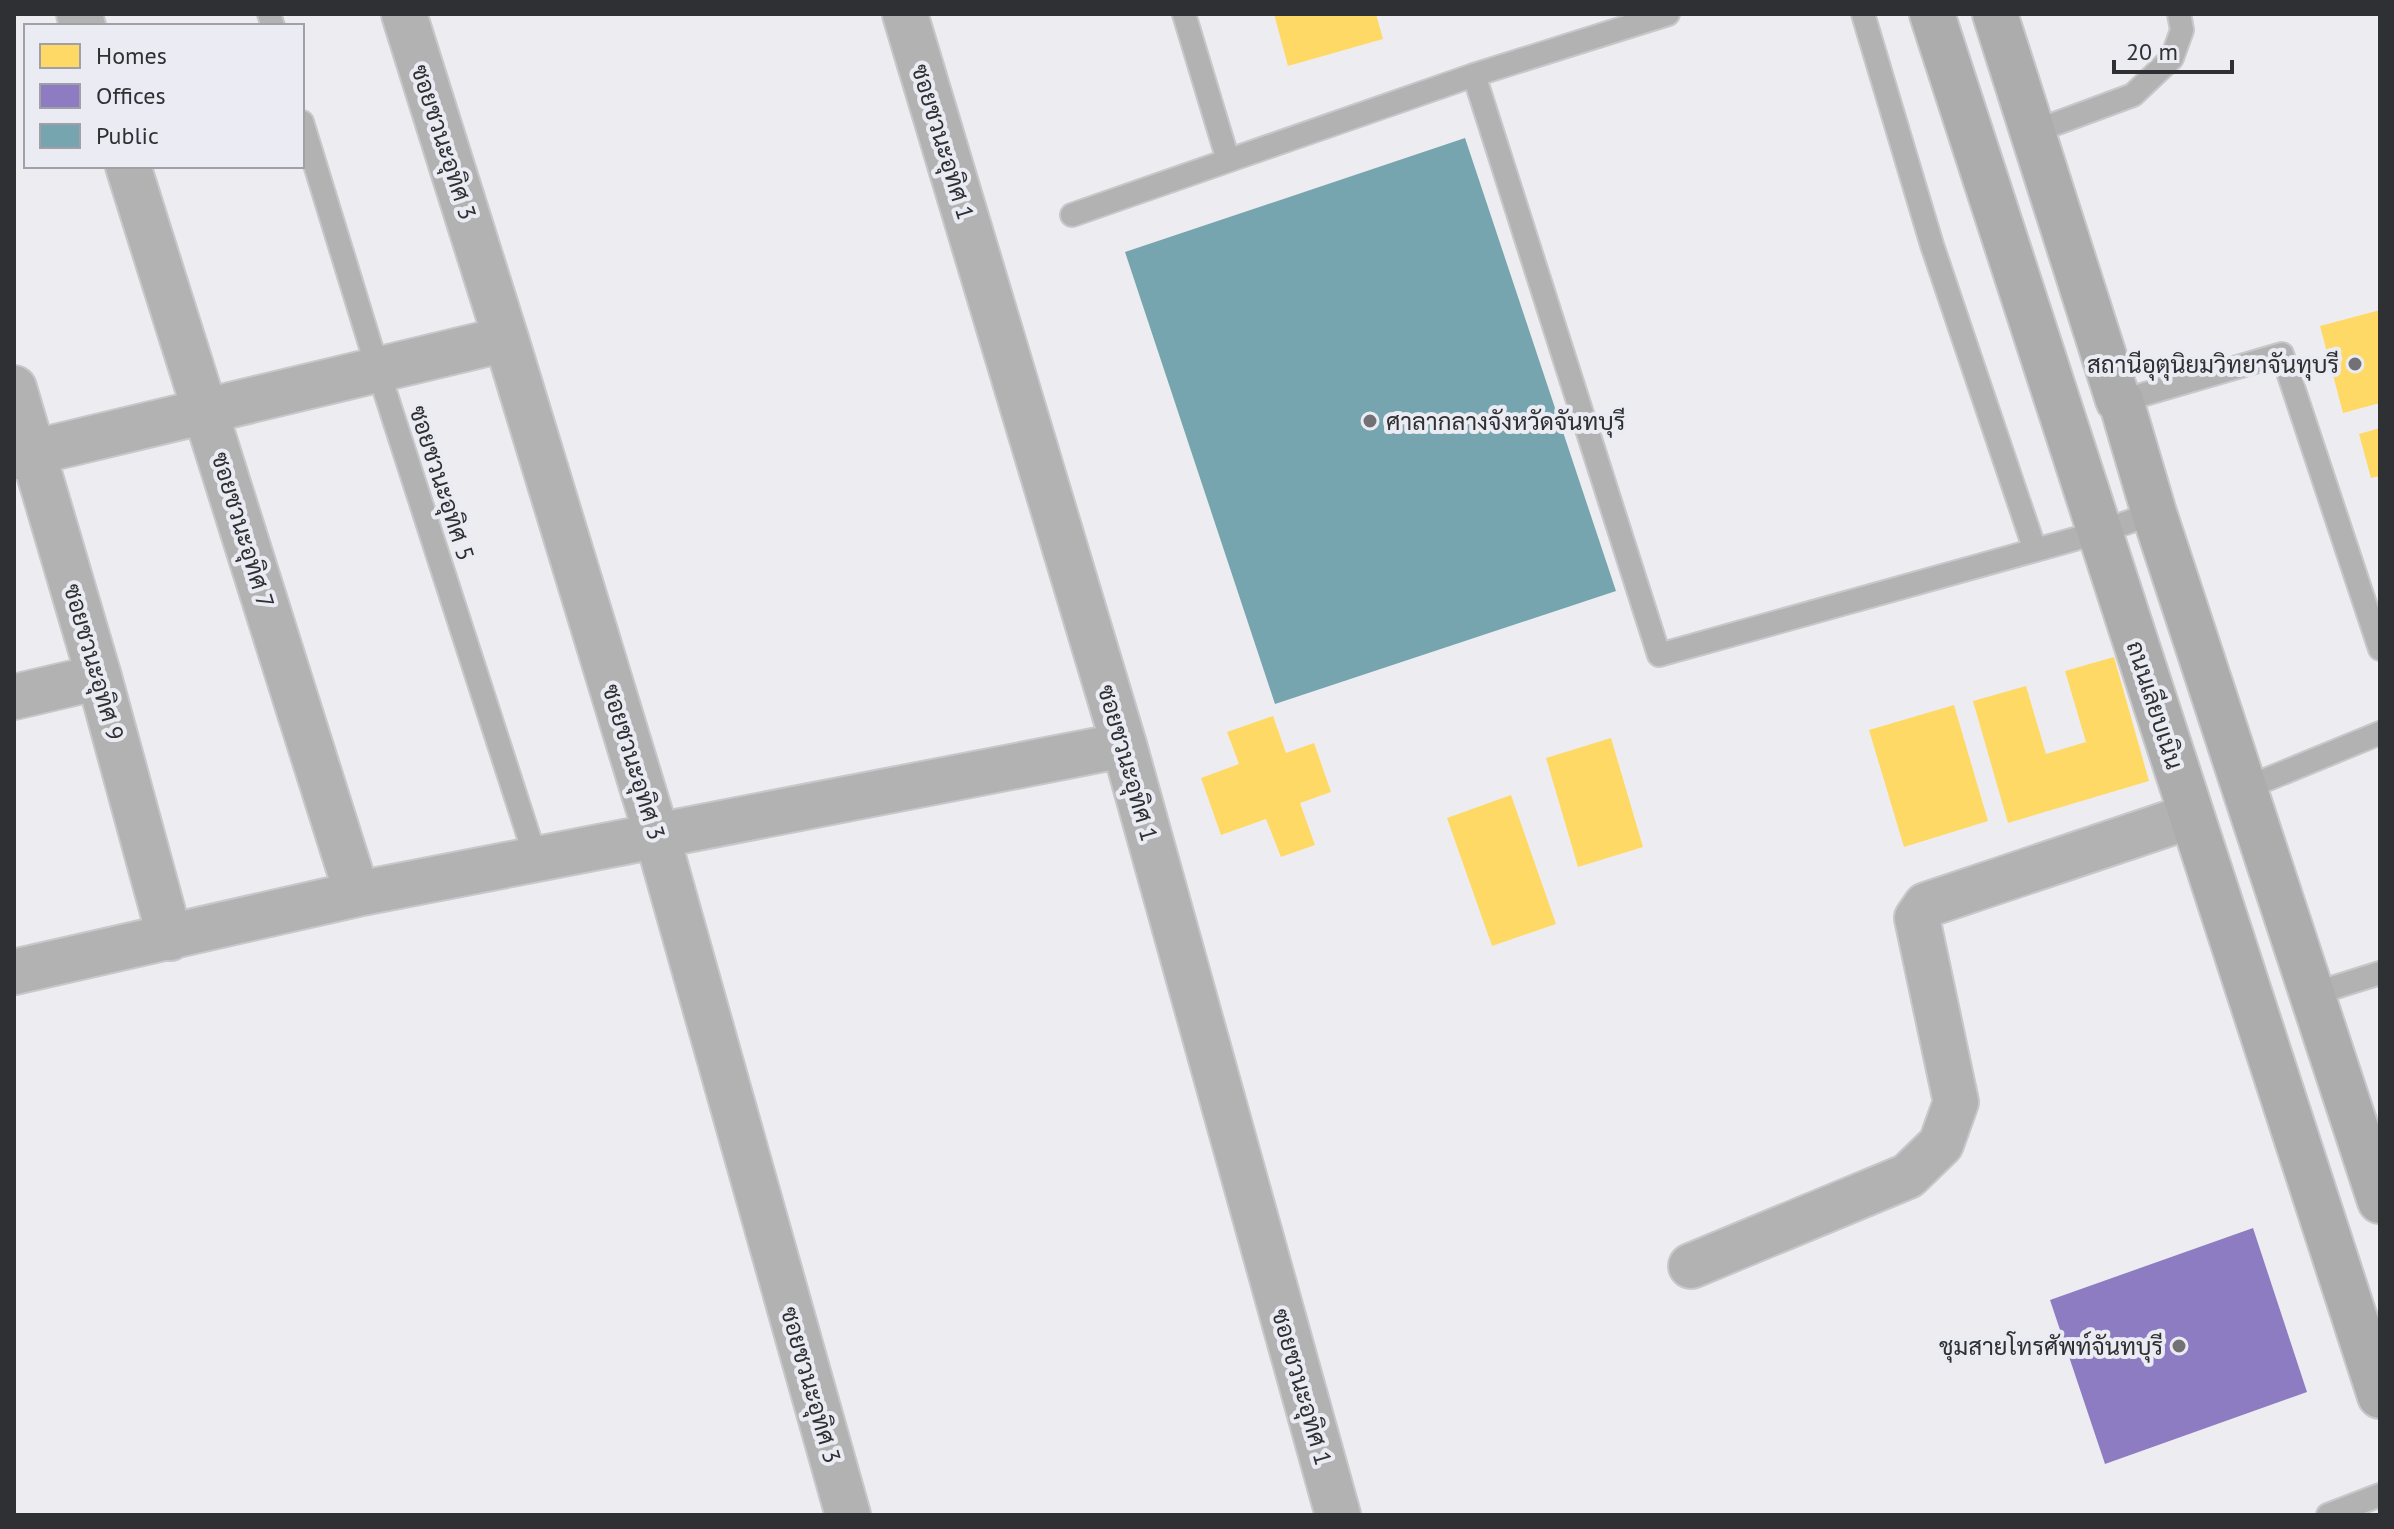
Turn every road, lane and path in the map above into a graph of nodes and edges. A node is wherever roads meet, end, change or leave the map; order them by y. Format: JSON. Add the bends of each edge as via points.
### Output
{"nodes":[{"id":1,"x":404,"y":14,"type":"edge"},
{"id":2,"x":905,"y":14,"type":"edge"},
{"id":3,"x":1184,"y":14,"type":"edge"},
{"id":4,"x":1668,"y":14,"type":"edge"},
{"id":5,"x":1863,"y":14,"type":"edge"},
{"id":6,"x":1932,"y":14,"type":"edge"},
{"id":7,"x":1995,"y":14,"type":"edge"},
{"id":8,"x":2179,"y":14,"type":"edge"},
{"id":9,"x":1474,"y":75,"type":"junction"},
{"id":10,"x":304,"y":129,"type":"edge"},
{"id":11,"x":2033,"y":132,"type":"junction"},
{"id":12,"x":1228,"y":160,"type":"junction"},
{"id":13,"x":129,"y":168,"type":"edge"},
{"id":14,"x":1072,"y":215,"type":"dead end"},
{"id":15,"x":506,"y":339,"type":"junction"},
{"id":16,"x":378,"y":370,"type":"junction"},
{"id":17,"x":14,"y":388,"type":"edge"},
{"id":18,"x":2121,"y":401,"type":"junction"},
{"id":19,"x":206,"y":411,"type":"junction"},
{"id":20,"x":24,"y":454,"type":"edge"},
{"id":21,"x":2154,"y":513,"type":"junction"},
{"id":22,"x":2100,"y":532,"type":"junction"},
{"id":23,"x":2035,"y":550,"type":"junction"},
{"id":24,"x":2380,"y":649,"type":"edge"},
{"id":25,"x":99,"y":677,"type":"junction"},
{"id":26,"x":14,"y":697,"type":"edge"},
{"id":27,"x":2380,"y":733,"type":"edge"},
{"id":28,"x":1124,"y":745,"type":"junction"},
{"id":29,"x":2246,"y":788,"type":"junction"},
{"id":30,"x":2191,"y":816,"type":"junction"},
{"id":31,"x":657,"y":836,"type":"junction"},
{"id":32,"x":536,"y":859,"type":"junction"},
{"id":33,"x":357,"y":894,"type":"junction"},
{"id":34,"x":170,"y":938,"type":"junction"},
{"id":35,"x":14,"y":972,"type":"edge"},
{"id":36,"x":2380,"y":973,"type":"edge"},
{"id":37,"x":2313,"y":994,"type":"junction"},
{"id":38,"x":2380,"y":1201,"type":"edge"},
{"id":39,"x":1691,"y":1266,"type":"dead end"},
{"id":40,"x":2380,"y":1396,"type":"edge"},
{"id":41,"x":2380,"y":1495,"type":"edge"},
{"id":42,"x":848,"y":1515,"type":"edge"},
{"id":43,"x":1338,"y":1515,"type":"edge"},
{"id":44,"x":2328,"y":1515,"type":"edge"}],
"edges":[{"from":1,"to":15,"type":"street","name":"ซอยชวนะอุทิศ 3"},
{"from":2,"to":28,"type":"street","name":"ซอยชวนะอุทิศ 1"},
{"from":3,"to":12,"type":"lane"},
{"from":4,"to":9,"type":"lane"},
{"from":5,"to":23,"type":"lane","via":[[1932,245]]},
{"from":6,"to":22,"type":"main road","name":"ถนนเลียบเนิน"},
{"from":7,"to":11,"type":"main road"},
{"from":8,"to":11,"type":"lane","via":[[2182,30],[2172,58],[2133,95]]},
{"from":9,"to":12,"type":"lane"},
{"from":9,"to":23,"type":"lane","via":[[1659,655]]},
{"from":10,"to":16,"type":"lane","name":"ซอยชวนะอุทิศ 5"},
{"from":11,"to":18,"type":"main road"},
{"from":12,"to":14,"type":"lane"},
{"from":13,"to":19,"type":"street","name":"ซอยชวนะอุทิศ 7"},
{"from":15,"to":16,"type":"street"},
{"from":15,"to":31,"type":"street","name":"ซอยชวนะอุทิศ 3"},
{"from":16,"to":19,"type":"street"},
{"from":16,"to":32,"type":"lane","name":"ซอยชวนะอุทิศ 5"},
{"from":17,"to":20,"type":"street","name":"ซอยชวนะอุทิศ 9"},
{"from":18,"to":21,"type":"main road"},
{"from":18,"to":24,"type":"lane","via":[[2282,354]]},
{"from":19,"to":20,"type":"street"},
{"from":19,"to":33,"type":"street","name":"ซอยชวนะอุทิศ 7"},
{"from":20,"to":25,"type":"street","name":"ซอยชวนะอุทิศ 9"},
{"from":21,"to":22,"type":"lane"},
{"from":21,"to":29,"type":"main road"},
{"from":22,"to":23,"type":"lane"},
{"from":22,"to":30,"type":"main road","name":"ถนนเลียบเนิน"},
{"from":25,"to":26,"type":"street"},
{"from":25,"to":34,"type":"street","name":"ซอยชวนะอุทิศ 9"},
{"from":27,"to":29,"type":"lane"},
{"from":28,"to":31,"type":"street"},
{"from":28,"to":43,"type":"street","name":"ซอยชวนะอุทิศ 1"},
{"from":29,"to":37,"type":"main road"},
{"from":30,"to":39,"type":"street","via":[[1926,905],[1917,918],[1956,1102],[1941,1144],[1908,1176]]},
{"from":30,"to":40,"type":"main road","name":"ถนนเลียบเนิน"},
{"from":31,"to":32,"type":"street"},
{"from":31,"to":42,"type":"street","name":"ซอยชวนะอุทิศ 3"},
{"from":32,"to":33,"type":"street"},
{"from":33,"to":34,"type":"street"},
{"from":34,"to":35,"type":"street"},
{"from":36,"to":37,"type":"lane"},
{"from":37,"to":38,"type":"main road"},
{"from":41,"to":44,"type":"lane"}]}
